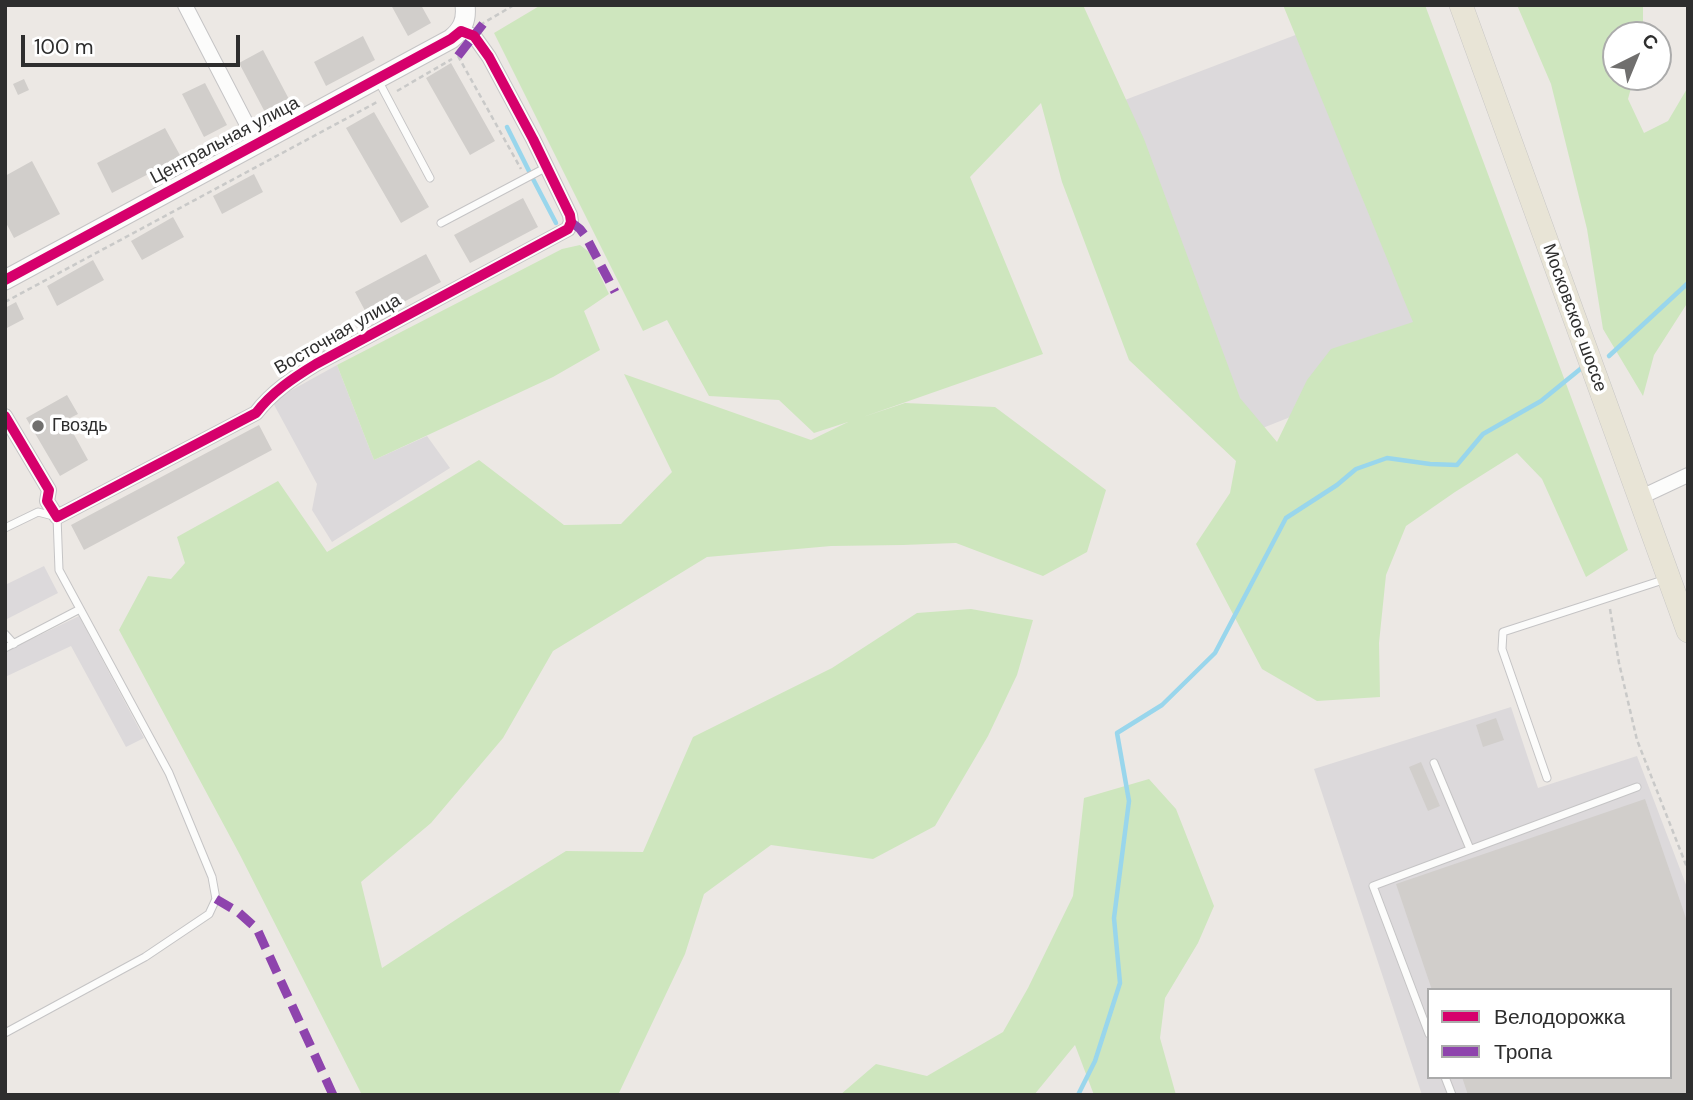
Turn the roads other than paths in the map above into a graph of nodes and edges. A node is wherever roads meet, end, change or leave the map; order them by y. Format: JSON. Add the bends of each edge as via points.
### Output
{"nodes":[{"id":1,"x":185,"y":5,"type":"edge"},
{"id":2,"x":465,"y":5,"type":"edge"},
{"id":3,"x":1461,"y":5,"type":"edge"},
{"id":4,"x":461,"y":31,"type":"junction"},
{"id":5,"x":382,"y":88,"type":"junction"},
{"id":6,"x":257,"y":144,"type":"junction"},
{"id":7,"x":547,"y":167,"type":"junction"},
{"id":8,"x":430,"y":178,"type":"dead end"},
{"id":9,"x":441,"y":223,"type":"dead end"},
{"id":10,"x":5,"y":280,"type":"edge"},
{"id":11,"x":5,"y":415,"type":"edge"},
{"id":12,"x":1688,"y":475,"type":"edge"},
{"id":13,"x":1639,"y":498,"type":"junction"},
{"id":14,"x":57,"y":517,"type":"junction"},
{"id":15,"x":5,"y":528,"type":"edge"},
{"id":16,"x":1669,"y":579,"type":"junction"},
{"id":17,"x":80,"y":609,"type":"junction"},
{"id":18,"x":1688,"y":631,"type":"edge"},
{"id":19,"x":5,"y":634,"type":"edge"},
{"id":20,"x":14,"y":644,"type":"junction"},
{"id":21,"x":5,"y":648,"type":"edge"},
{"id":22,"x":1434,"y":763,"type":"dead end"},
{"id":23,"x":1546,"y":778,"type":"dead end"},
{"id":24,"x":1636,"y":787,"type":"dead end"},
{"id":25,"x":1470,"y":849,"type":"junction"},
{"id":26,"x":1427,"y":1029,"type":"edge"},
{"id":27,"x":5,"y":1033,"type":"edge"}],
"edges":[{"from":1,"to":6,"type":"street"},
{"from":2,"to":4,"type":"street"},
{"from":3,"to":13,"type":"main road","name":"Московское шоссе"},
{"from":4,"to":5,"type":"street","name":"Центральная улица"},
{"from":4,"to":7,"type":"street","via":[[474,36],[488,57]]},
{"from":5,"to":6,"type":"street","name":"Центральная улица"},
{"from":5,"to":8,"type":"lane"},
{"from":6,"to":10,"type":"street","name":"Центральная улица"},
{"from":7,"to":9,"type":"lane"},
{"from":7,"to":14,"type":"street","name":"Восточная улица","via":[[570,215],[568,229],[316,364],[266,399],[256,413]]},
{"from":11,"to":14,"type":"street","via":[[49,490],[47,501]]},
{"from":12,"to":13,"type":"street"},
{"from":13,"to":16,"type":"main road","name":"Московское шоссе"},
{"from":14,"to":15,"type":"lane","via":[[38,512]]},
{"from":14,"to":17,"type":"lane","via":[[59,570]]},
{"from":16,"to":18,"type":"main road","name":"Московское шоссе"},
{"from":16,"to":23,"type":"lane","via":[[1503,632],[1502,649]]},
{"from":17,"to":20,"type":"lane"},
{"from":17,"to":27,"type":"lane","via":[[169,773],[212,877],[216,899],[209,914],[145,957]]},
{"from":19,"to":20,"type":"lane"},
{"from":20,"to":21,"type":"lane"},
{"from":22,"to":25,"type":"lane"},
{"from":24,"to":25,"type":"lane"},
{"from":25,"to":26,"type":"lane","via":[[1373,886]]}]}
